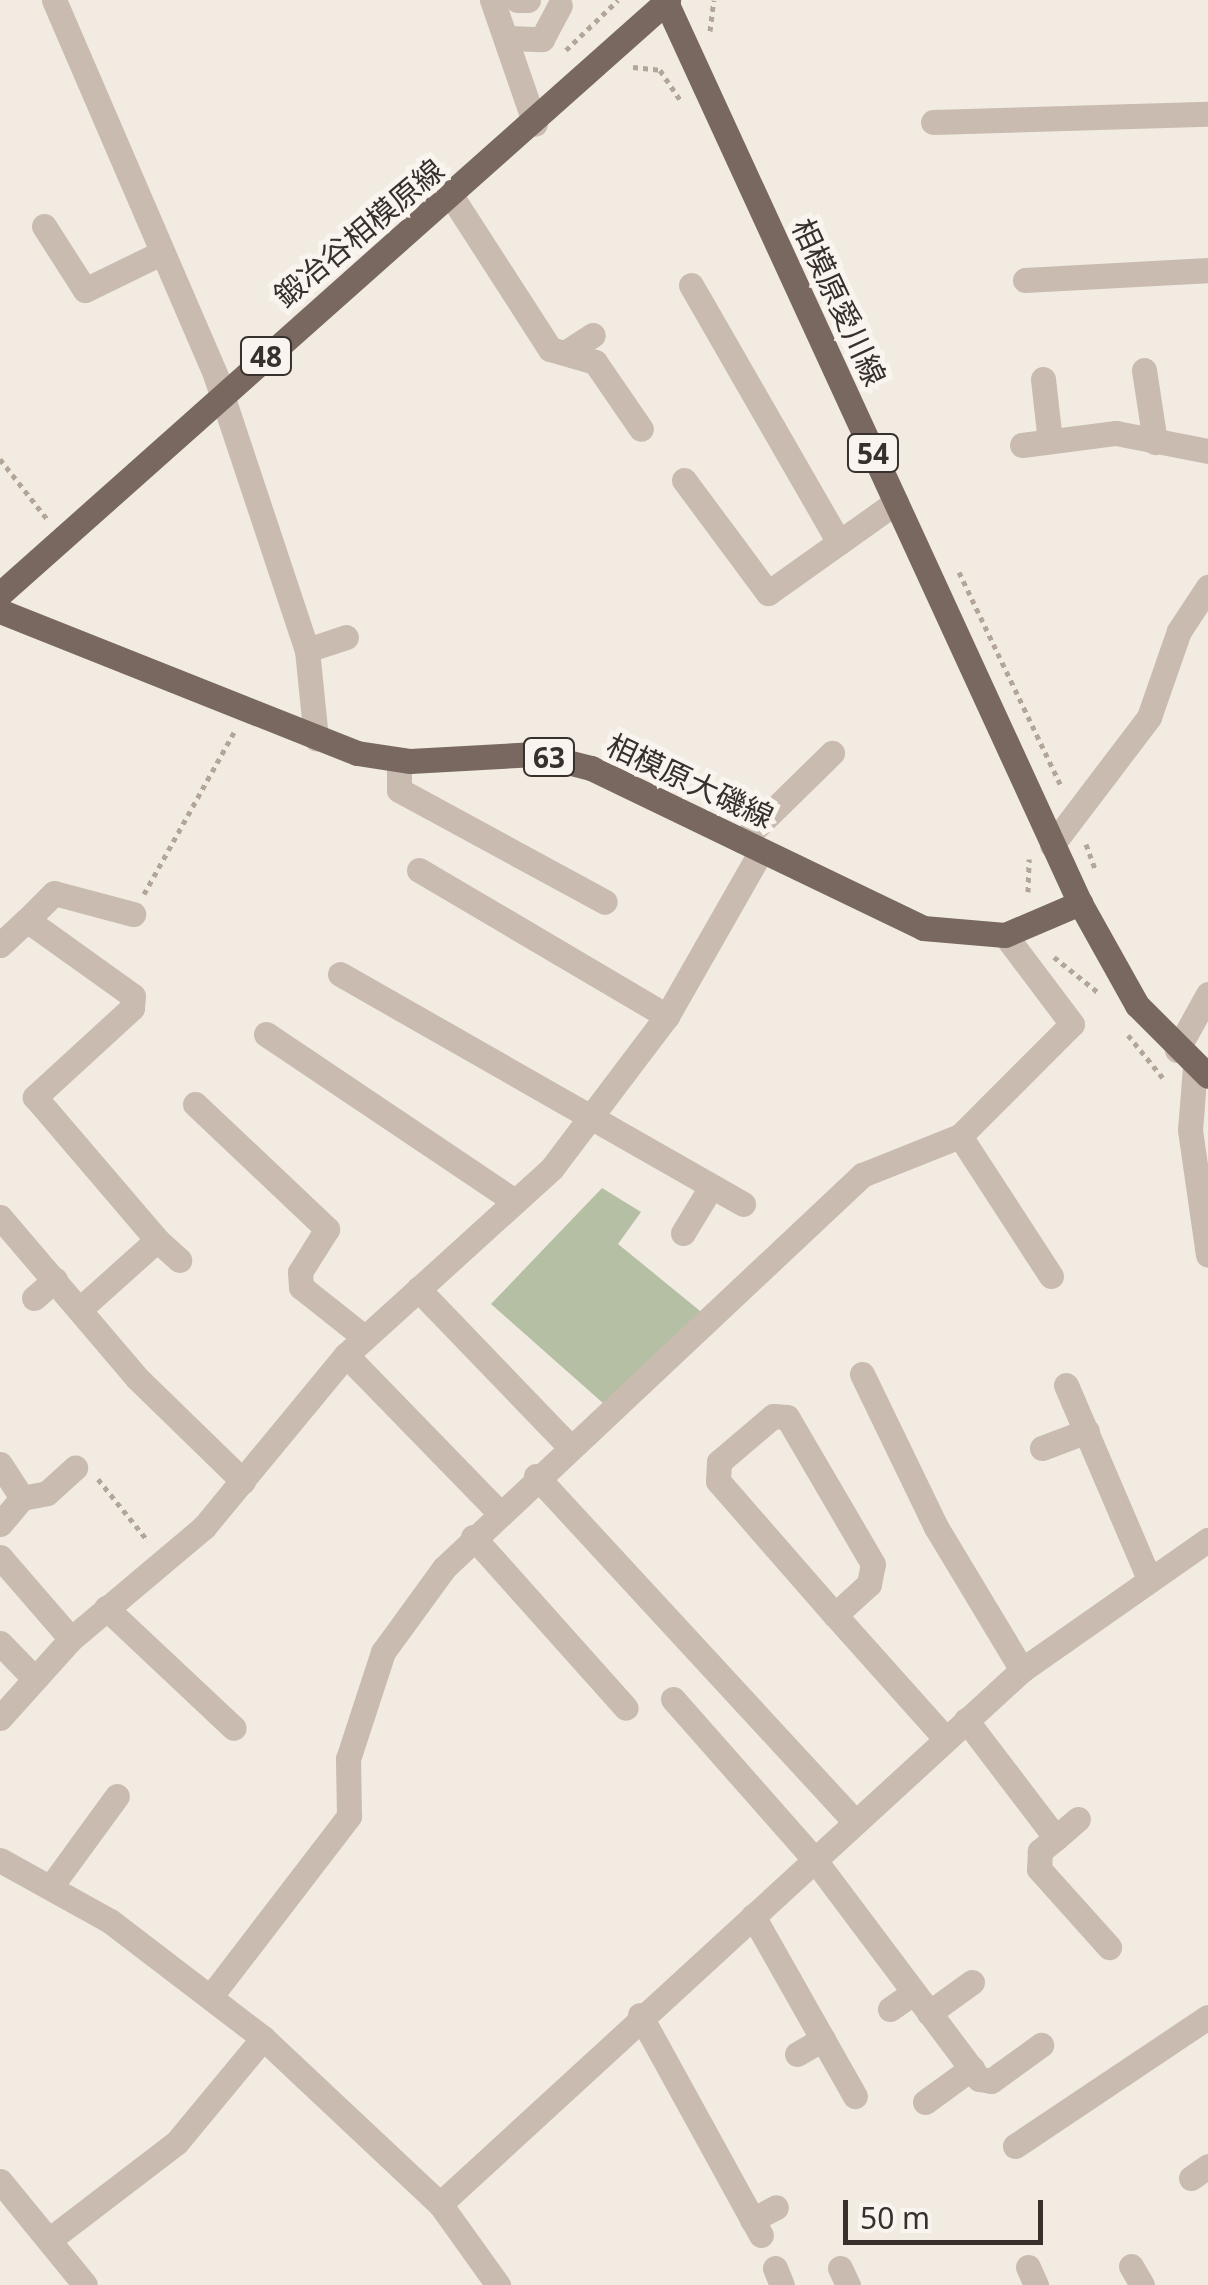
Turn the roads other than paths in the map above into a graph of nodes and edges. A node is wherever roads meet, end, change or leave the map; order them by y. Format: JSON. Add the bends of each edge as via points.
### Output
{"nodes":[{"id":1,"x":54,"y":0,"type":"edge"},
{"id":2,"x":517,"y":0,"type":"edge"},
{"id":3,"x":528,"y":0,"type":"edge"},
{"id":4,"x":666,"y":1,"type":"edge"},
{"id":5,"x":562,"y":2,"type":"edge"},
{"id":6,"x":506,"y":21,"type":"edge"},
{"id":7,"x":1208,"y":114,"type":"edge"},
{"id":8,"x":933,"y":122,"type":"dead end"},
{"id":9,"x":535,"y":124,"type":"junction"},
{"id":10,"x":452,"y":197,"type":"junction"},
{"id":11,"x":45,"y":244,"type":"dead end"},
{"id":12,"x":161,"y":253,"type":"junction"},
{"id":13,"x":1208,"y":270,"type":"edge"},
{"id":14,"x":1025,"y":280,"type":"dead end"},
{"id":15,"x":691,"y":284,"type":"dead end"},
{"id":16,"x":593,"y":335,"type":"dead end"},
{"id":17,"x":565,"y":354,"type":"junction"},
{"id":18,"x":1144,"y":370,"type":"dead end"},
{"id":19,"x":738,"y":378,"type":"junction"},
{"id":20,"x":1043,"y":379,"type":"dead end"},
{"id":21,"x":715,"y":391,"type":"dead end"},
{"id":22,"x":222,"y":396,"type":"junction"},
{"id":23,"x":641,"y":429,"type":"dead end"},
{"id":24,"x":1050,"y":442,"type":"junction"},
{"id":25,"x":1155,"y":442,"type":"junction"},
{"id":26,"x":1022,"y":445,"type":"dead end"},
{"id":27,"x":1208,"y":451,"type":"edge"},
{"id":28,"x":684,"y":480,"type":"dead end"},
{"id":29,"x":896,"y":502,"type":"junction"},
{"id":30,"x":839,"y":542,"type":"junction"},
{"id":31,"x":1208,"y":587,"type":"edge"},
{"id":32,"x":0,"y":594,"type":"edge"},
{"id":33,"x":0,"y":611,"type":"edge"},
{"id":34,"x":346,"y":637,"type":"dead end"},
{"id":35,"x":307,"y":650,"type":"junction"},
{"id":36,"x":316,"y":739,"type":"junction"},
{"id":37,"x":832,"y":752,"type":"dead end"},
{"id":38,"x":399,"y":760,"type":"junction"},
{"id":39,"x":1052,"y":845,"type":"junction"},
{"id":40,"x":752,"y":846,"type":"junction"},
{"id":41,"x":525,"y":859,"type":"junction"},
{"id":42,"x":419,"y":870,"type":"dead end"},
{"id":43,"x":512,"y":882,"type":"dead end"},
{"id":44,"x":605,"y":902,"type":"dead end"},
{"id":45,"x":1080,"y":903,"type":"junction"},
{"id":46,"x":133,"y":914,"type":"road end"},
{"id":47,"x":9,"y":932,"type":"edge"},
{"id":48,"x":1005,"y":935,"type":"junction"},
{"id":49,"x":340,"y":974,"type":"dead end"},
{"id":50,"x":1208,"y":994,"type":"edge"},
{"id":51,"x":667,"y":1016,"type":"junction"},
{"id":52,"x":266,"y":1034,"type":"dead end"},
{"id":53,"x":474,"y":1047,"type":"junction"},
{"id":54,"x":1193,"y":1064,"type":"edge"},
{"id":55,"x":459,"y":1068,"type":"dead end"},
{"id":56,"x":209,"y":1107,"type":"dead end"},
{"id":57,"x":589,"y":1118,"type":"junction"},
{"id":58,"x":960,"y":1136,"type":"junction"},
{"id":59,"x":711,"y":1187,"type":"junction"},
{"id":60,"x":512,"y":1199,"type":"junction"},
{"id":61,"x":742,"y":1204,"type":"dead end"},
{"id":62,"x":0,"y":1217,"type":"edge"},
{"id":63,"x":683,"y":1233,"type":"dead end"},
{"id":64,"x":158,"y":1240,"type":"junction"},
{"id":65,"x":1208,"y":1255,"type":"edge"},
{"id":66,"x":179,"y":1260,"type":"dead end"},
{"id":67,"x":1050,"y":1276,"type":"dead end"},
{"id":68,"x":56,"y":1280,"type":"junction"},
{"id":69,"x":418,"y":1289,"type":"junction"},
{"id":70,"x":34,"y":1298,"type":"dead end"},
{"id":71,"x":80,"y":1310,"type":"junction"},
{"id":72,"x":355,"y":1346,"type":"junction"},
{"id":73,"x":862,"y":1374,"type":"dead end"},
{"id":74,"x":1066,"y":1384,"type":"dead end"},
{"id":75,"x":1086,"y":1431,"type":"junction"},
{"id":76,"x":568,"y":1446,"type":"junction"},
{"id":77,"x":1042,"y":1448,"type":"dead end"},
{"id":78,"x":0,"y":1464,"type":"edge"},
{"id":79,"x":76,"y":1468,"type":"road end"},
{"id":80,"x":536,"y":1476,"type":"junction"},
{"id":81,"x":244,"y":1481,"type":"junction"},
{"id":82,"x":22,"y":1498,"type":"junction"},
{"id":83,"x":496,"y":1509,"type":"junction"},
{"id":84,"x":0,"y":1524,"type":"edge"},
{"id":85,"x":472,"y":1537,"type":"junction"},
{"id":86,"x":1208,"y":1540,"type":"edge"},
{"id":87,"x":0,"y":1557,"type":"edge"},
{"id":88,"x":1148,"y":1574,"type":"junction"},
{"id":89,"x":106,"y":1608,"type":"junction"},
{"id":90,"x":835,"y":1615,"type":"junction"},
{"id":91,"x":70,"y":1639,"type":"junction"},
{"id":92,"x":0,"y":1643,"type":"edge"},
{"id":93,"x":1022,"y":1670,"type":"junction"},
{"id":94,"x":33,"y":1678,"type":"junction"},
{"id":95,"x":672,"y":1698,"type":"dead end"},
{"id":96,"x":626,"y":1708,"type":"dead end"},
{"id":97,"x":0,"y":1718,"type":"edge"},
{"id":98,"x":966,"y":1720,"type":"junction"},
{"id":99,"x":234,"y":1728,"type":"dead end"},
{"id":100,"x":945,"y":1738,"type":"junction"},
{"id":101,"x":117,"y":1796,"type":"dead end"},
{"id":102,"x":1078,"y":1819,"type":"dead end"},
{"id":103,"x":854,"y":1821,"type":"junction"},
{"id":104,"x":1056,"y":1838,"type":"junction"},
{"id":105,"x":814,"y":1859,"type":"junction"},
{"id":106,"x":0,"y":1860,"type":"edge"},
{"id":107,"x":52,"y":1885,"type":"junction"},
{"id":108,"x":753,"y":1916,"type":"junction"},
{"id":109,"x":1109,"y":1947,"type":"dead end"},
{"id":110,"x":972,"y":1982,"type":"dead end"},
{"id":111,"x":212,"y":1996,"type":"junction"},
{"id":112,"x":921,"y":2002,"type":"junction"},
{"id":113,"x":890,"y":2009,"type":"dead end"},
{"id":114,"x":640,"y":2015,"type":"junction"},
{"id":115,"x":1208,"y":2017,"type":"edge"},
{"id":116,"x":264,"y":2038,"type":"junction"},
{"id":117,"x":823,"y":2040,"type":"junction"},
{"id":118,"x":1041,"y":2045,"type":"dead end"},
{"id":119,"x":797,"y":2054,"type":"dead end"},
{"id":120,"x":972,"y":2068,"type":"junction"},
{"id":121,"x":855,"y":2096,"type":"dead end"},
{"id":122,"x":925,"y":2102,"type":"dead end"},
{"id":123,"x":1014,"y":2146,"type":"dead end"},
{"id":124,"x":0,"y":2181,"type":"edge"},
{"id":125,"x":440,"y":2204,"type":"junction"},
{"id":126,"x":776,"y":2208,"type":"dead end"},
{"id":127,"x":48,"y":2240,"type":"junction"},
{"id":128,"x":85,"y":2285,"type":"edge"},
{"id":129,"x":498,"y":2285,"type":"edge"}],
"edges":[{"from":1,"to":12,"type":"street"},
{"from":2,"to":3,"type":"street"},
{"from":4,"to":9,"type":"main road","name":"鍛冶谷相模原線","number":"48"},
{"from":4,"to":29,"type":"main road","name":"相模原愛川線","number":"54"},
{"from":5,"to":6,"type":"street"},
{"from":6,"to":9,"type":"street"},
{"from":7,"to":8,"type":"street"},
{"from":9,"to":10,"type":"main road","name":"鍛冶谷相模原線","number":"48"},
{"from":10,"to":17,"type":"street","via":[[550,349]]},
{"from":10,"to":22,"type":"main road","name":"鍛冶谷相模原線","number":"48"},
{"from":11,"to":12,"type":"street","via":[[85,290]]},
{"from":12,"to":22,"type":"street"},
{"from":13,"to":14,"type":"street"},
{"from":15,"to":19,"type":"street"},
{"from":16,"to":17,"type":"street"},
{"from":17,"to":23,"type":"street","via":[[595,362]]},
{"from":18,"to":25,"type":"street"},
{"from":19,"to":21,"type":"street"},
{"from":19,"to":30,"type":"street"},
{"from":20,"to":24,"type":"street"},
{"from":22,"to":32,"type":"main road","name":"鍛冶谷相模原線","number":"48"},
{"from":22,"to":35,"type":"street"},
{"from":24,"to":25,"type":"street","via":[[1116,433]]},
{"from":24,"to":26,"type":"street"},
{"from":25,"to":27,"type":"street"},
{"from":28,"to":30,"type":"street","via":[[768,593]]},
{"from":29,"to":30,"type":"street"},
{"from":29,"to":39,"type":"main road","name":"相模原愛川線","number":"54"},
{"from":31,"to":39,"type":"street","via":[[1179,631],[1149,717]]},
{"from":33,"to":36,"type":"main road","name":"相模原大磯線","number":"63"},
{"from":34,"to":35,"type":"street"},
{"from":35,"to":36,"type":"street"},
{"from":36,"to":38,"type":"main road","name":"相模原大磯線","number":"63"},
{"from":37,"to":40,"type":"street"},
{"from":38,"to":40,"type":"main road","name":"相模原大磯線","number":"63","via":[[558,759]]},
{"from":38,"to":41,"type":"street","via":[[399,790]]},
{"from":39,"to":45,"type":"main road","name":"相模原愛川線","number":"54"},
{"from":40,"to":48,"type":"main road","name":"相模原大磯線","number":"63","via":[[923,928]]},
{"from":40,"to":51,"type":"street"},
{"from":41,"to":43,"type":"street"},
{"from":41,"to":44,"type":"street"},
{"from":42,"to":51,"type":"street","via":[[455,905]]},
{"from":45,"to":48,"type":"main road","name":"相模原大磯線","number":"63"},
{"from":45,"to":54,"type":"main road","via":[[1136,1005]]},
{"from":46,"to":47,"type":"street","via":[[54,893]]},
{"from":47,"to":64,"type":"street","via":[[131,990],[132,1008],[35,1097]]},
{"from":48,"to":58,"type":"street","via":[[1072,1024]]},
{"from":49,"to":53,"type":"street","via":[[383,1012]]},
{"from":50,"to":54,"type":"street"},
{"from":51,"to":57,"type":"street"},
{"from":52,"to":60,"type":"street","via":[[299,1041],[374,1120]]},
{"from":53,"to":55,"type":"street"},
{"from":53,"to":57,"type":"street"},
{"from":54,"to":65,"type":"street","via":[[1190,1130]]},
{"from":56,"to":72,"type":"street","via":[[290,1177],[327,1228],[290,1267]]},
{"from":57,"to":59,"type":"street"},
{"from":57,"to":60,"type":"street"},
{"from":58,"to":67,"type":"street","via":[[1003,1220]]},
{"from":58,"to":76,"type":"street","via":[[862,1175],[798,1244]]},
{"from":59,"to":61,"type":"street"},
{"from":59,"to":63,"type":"street"},
{"from":60,"to":69,"type":"street"},
{"from":62,"to":68,"type":"street"},
{"from":64,"to":66,"type":"street"},
{"from":64,"to":71,"type":"street"},
{"from":68,"to":70,"type":"street"},
{"from":68,"to":71,"type":"street"},
{"from":69,"to":72,"type":"street"},
{"from":69,"to":76,"type":"street"},
{"from":71,"to":81,"type":"street","via":[[129,1386]]},
{"from":72,"to":81,"type":"street"},
{"from":72,"to":83,"type":"street"},
{"from":73,"to":93,"type":"street","via":[[936,1527]]},
{"from":74,"to":75,"type":"street"},
{"from":75,"to":77,"type":"street"},
{"from":75,"to":88,"type":"street"},
{"from":76,"to":80,"type":"street"},
{"from":78,"to":82,"type":"street"},
{"from":79,"to":82,"type":"street","via":[[47,1493]]},
{"from":80,"to":83,"type":"street"},
{"from":80,"to":103,"type":"street"},
{"from":81,"to":89,"type":"street","via":[[165,1562]]},
{"from":82,"to":84,"type":"street"},
{"from":83,"to":85,"type":"street"},
{"from":85,"to":96,"type":"street"},
{"from":85,"to":111,"type":"street","via":[[386,1643],[348,1759],[348,1816]]},
{"from":86,"to":88,"type":"street"},
{"from":87,"to":91,"type":"street"},
{"from":88,"to":93,"type":"street"},
{"from":89,"to":91,"type":"street"},
{"from":89,"to":99,"type":"street"},
{"from":90,"to":90,"type":"street","via":[[716,1474],[773,1416],[788,1417],[873,1564],[869,1584]]},
{"from":90,"to":100,"type":"street"},
{"from":91,"to":94,"type":"street"},
{"from":92,"to":94,"type":"street"},
{"from":93,"to":98,"type":"street"},
{"from":94,"to":97,"type":"street"},
{"from":95,"to":105,"type":"street"},
{"from":98,"to":100,"type":"street"},
{"from":98,"to":104,"type":"street"},
{"from":100,"to":103,"type":"street"},
{"from":101,"to":107,"type":"street"},
{"from":102,"to":104,"type":"street"},
{"from":103,"to":105,"type":"street"},
{"from":104,"to":109,"type":"street","via":[[1040,1851],[1039,1869]]},
{"from":105,"to":108,"type":"street"},
{"from":105,"to":112,"type":"street"},
{"from":106,"to":107,"type":"street"},
{"from":107,"to":111,"type":"street"},
{"from":108,"to":114,"type":"street"},
{"from":108,"to":117,"type":"street"},
{"from":110,"to":112,"type":"street"},
{"from":111,"to":116,"type":"street"},
{"from":112,"to":113,"type":"street"},
{"from":112,"to":120,"type":"street"},
{"from":114,"to":125,"type":"street"},
{"from":114,"to":126,"type":"street","via":[[756,2228]]},
{"from":115,"to":123,"type":"street"},
{"from":116,"to":125,"type":"street"},
{"from":116,"to":127,"type":"street","via":[[188,2131]]},
{"from":117,"to":119,"type":"street"},
{"from":117,"to":121,"type":"street"},
{"from":118,"to":120,"type":"street","via":[[990,2081]]},
{"from":120,"to":122,"type":"street"},
{"from":124,"to":127,"type":"street"},
{"from":125,"to":129,"type":"street"},
{"from":127,"to":128,"type":"street"}]}
